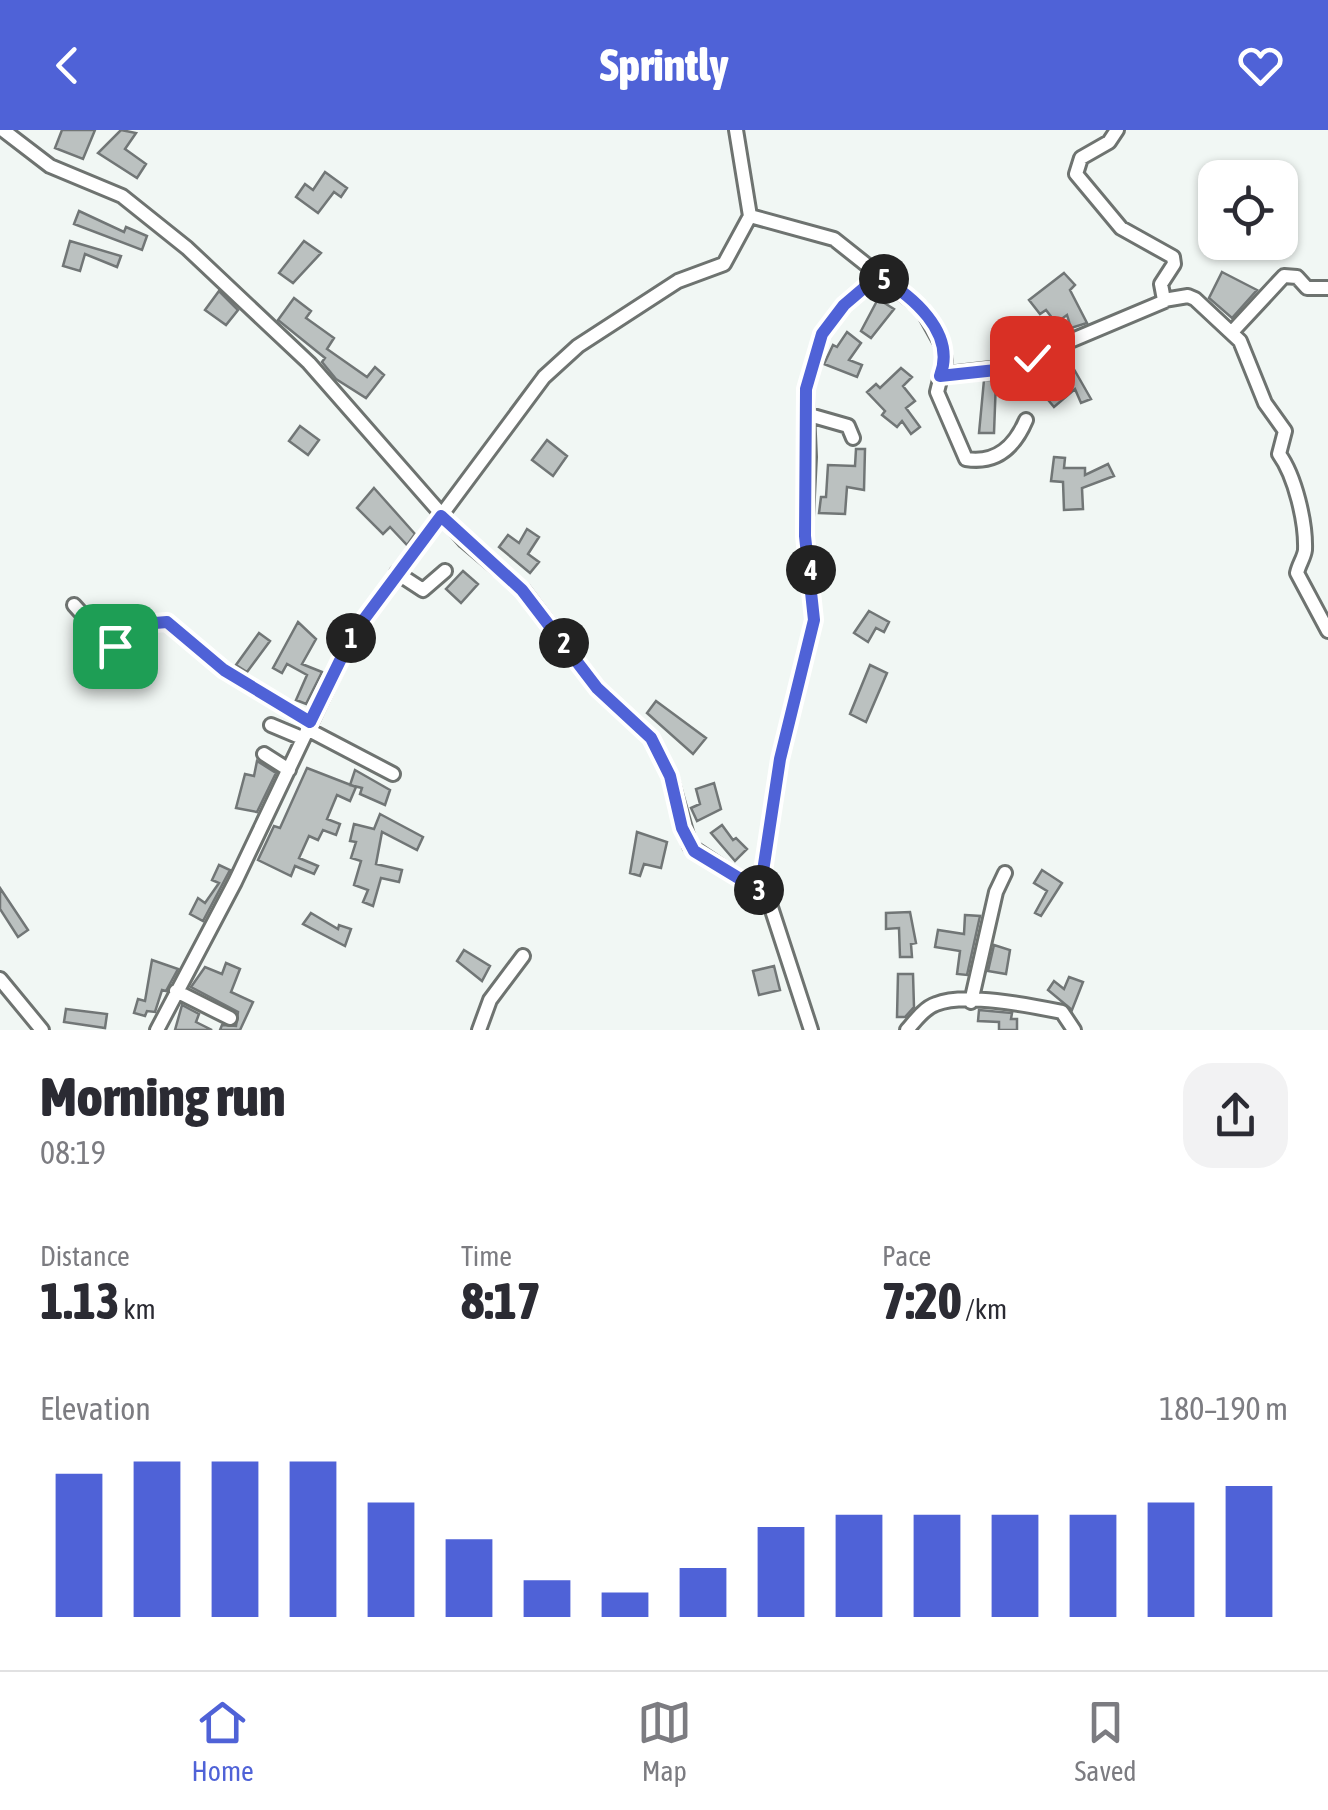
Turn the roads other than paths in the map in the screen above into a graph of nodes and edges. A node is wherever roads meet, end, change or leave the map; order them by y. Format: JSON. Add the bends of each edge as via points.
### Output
{"nodes":[{"id":1,"x":3,"y":130,"type":"edge"},
{"id":2,"x":736,"y":130,"type":"edge"},
{"id":3,"x":1118,"y":130,"type":"edge"},
{"id":4,"x":750,"y":216,"type":"junction"},
{"id":5,"x":878,"y":276,"type":"junction"},
{"id":6,"x":1328,"y":288,"type":"edge"},
{"id":7,"x":1165,"y":301,"type":"junction"},
{"id":8,"x":1232,"y":332,"type":"junction"},
{"id":9,"x":940,"y":376,"type":"junction"},
{"id":10,"x":806,"y":414,"type":"junction"},
{"id":11,"x":1026,"y":420,"type":"dead end"},
{"id":12,"x":853,"y":438,"type":"dead end"},
{"id":13,"x":441,"y":516,"type":"junction"},
{"id":14,"x":444,"y":571,"type":"dead end"},
{"id":15,"x":397,"y":573,"type":"junction"},
{"id":16,"x":74,"y":605,"type":"dead end"},
{"id":17,"x":1328,"y":632,"type":"edge"},
{"id":18,"x":271,"y":725,"type":"dead end"},
{"id":19,"x":306,"y":730,"type":"junction"},
{"id":20,"x":264,"y":754,"type":"dead end"},
{"id":21,"x":289,"y":770,"type":"junction"},
{"id":22,"x":393,"y":774,"type":"dead end"},
{"id":23,"x":1005,"y":873,"type":"dead end"},
{"id":24,"x":760,"y":891,"type":"junction"},
{"id":25,"x":523,"y":956,"type":"dead end"},
{"id":26,"x":0,"y":979,"type":"edge"},
{"id":27,"x":176,"y":991,"type":"junction"},
{"id":28,"x":971,"y":1002,"type":"junction"},
{"id":29,"x":230,"y":1018,"type":"dead end"},
{"id":30,"x":42,"y":1030,"type":"edge"},
{"id":31,"x":157,"y":1030,"type":"edge"},
{"id":32,"x":479,"y":1030,"type":"edge"},
{"id":33,"x":811,"y":1030,"type":"edge"},
{"id":34,"x":907,"y":1030,"type":"edge"},
{"id":35,"x":1074,"y":1030,"type":"edge"}],
"edges":[{"from":1,"to":13,"type":"street","via":[[50,166],[122,196],[187,248],[310,363]]},
{"from":2,"to":4,"type":"street"},
{"from":3,"to":7,"type":"street","via":[[1081,158],[1076,174],[1128,233],[1173,257],[1161,286]]},
{"from":4,"to":5,"type":"street","via":[[822,233]]},
{"from":4,"to":13,"type":"street","via":[[724,264],[678,281],[552,369]]},
{"from":5,"to":9,"type":"street","via":[[908,295],[931,322],[944,354]]},
{"from":5,"to":10,"type":"street","via":[[822,334]]},
{"from":6,"to":8,"type":"street","via":[[1309,289],[1297,277],[1284,276]]},
{"from":7,"to":8,"type":"street","via":[[1195,299]]},
{"from":7,"to":9,"type":"street","via":[[1008,367]]},
{"from":8,"to":17,"type":"street","via":[[1286,431],[1279,454],[1293,478],[1304,539],[1297,573]]},
{"from":9,"to":11,"type":"street","via":[[938,392],[968,460],[1004,452]]},
{"from":10,"to":12,"type":"street","via":[[848,426]]},
{"from":10,"to":24,"type":"street","via":[[805,536],[814,620],[777,774]]},
{"from":13,"to":15,"type":"street"},
{"from":13,"to":24,"type":"street","via":[[522,590],[597,688],[651,738],[694,851]]},
{"from":14,"to":15,"type":"street","via":[[423,590]]},
{"from":15,"to":19,"type":"street","via":[[334,666]]},
{"from":16,"to":19,"type":"street","via":[[111,646],[167,622]]},
{"from":18,"to":19,"type":"street"},
{"from":19,"to":21,"type":"street"},
{"from":19,"to":22,"type":"street"},
{"from":20,"to":21,"type":"street"},
{"from":21,"to":27,"type":"street"},
{"from":23,"to":28,"type":"street"},
{"from":24,"to":33,"type":"street"},
{"from":25,"to":32,"type":"street","via":[[490,1000]]},
{"from":26,"to":30,"type":"street"},
{"from":27,"to":29,"type":"street"},
{"from":27,"to":31,"type":"street"},
{"from":28,"to":34,"type":"street","via":[[936,1004]]},
{"from":28,"to":35,"type":"street","via":[[1062,1012]]}]}
